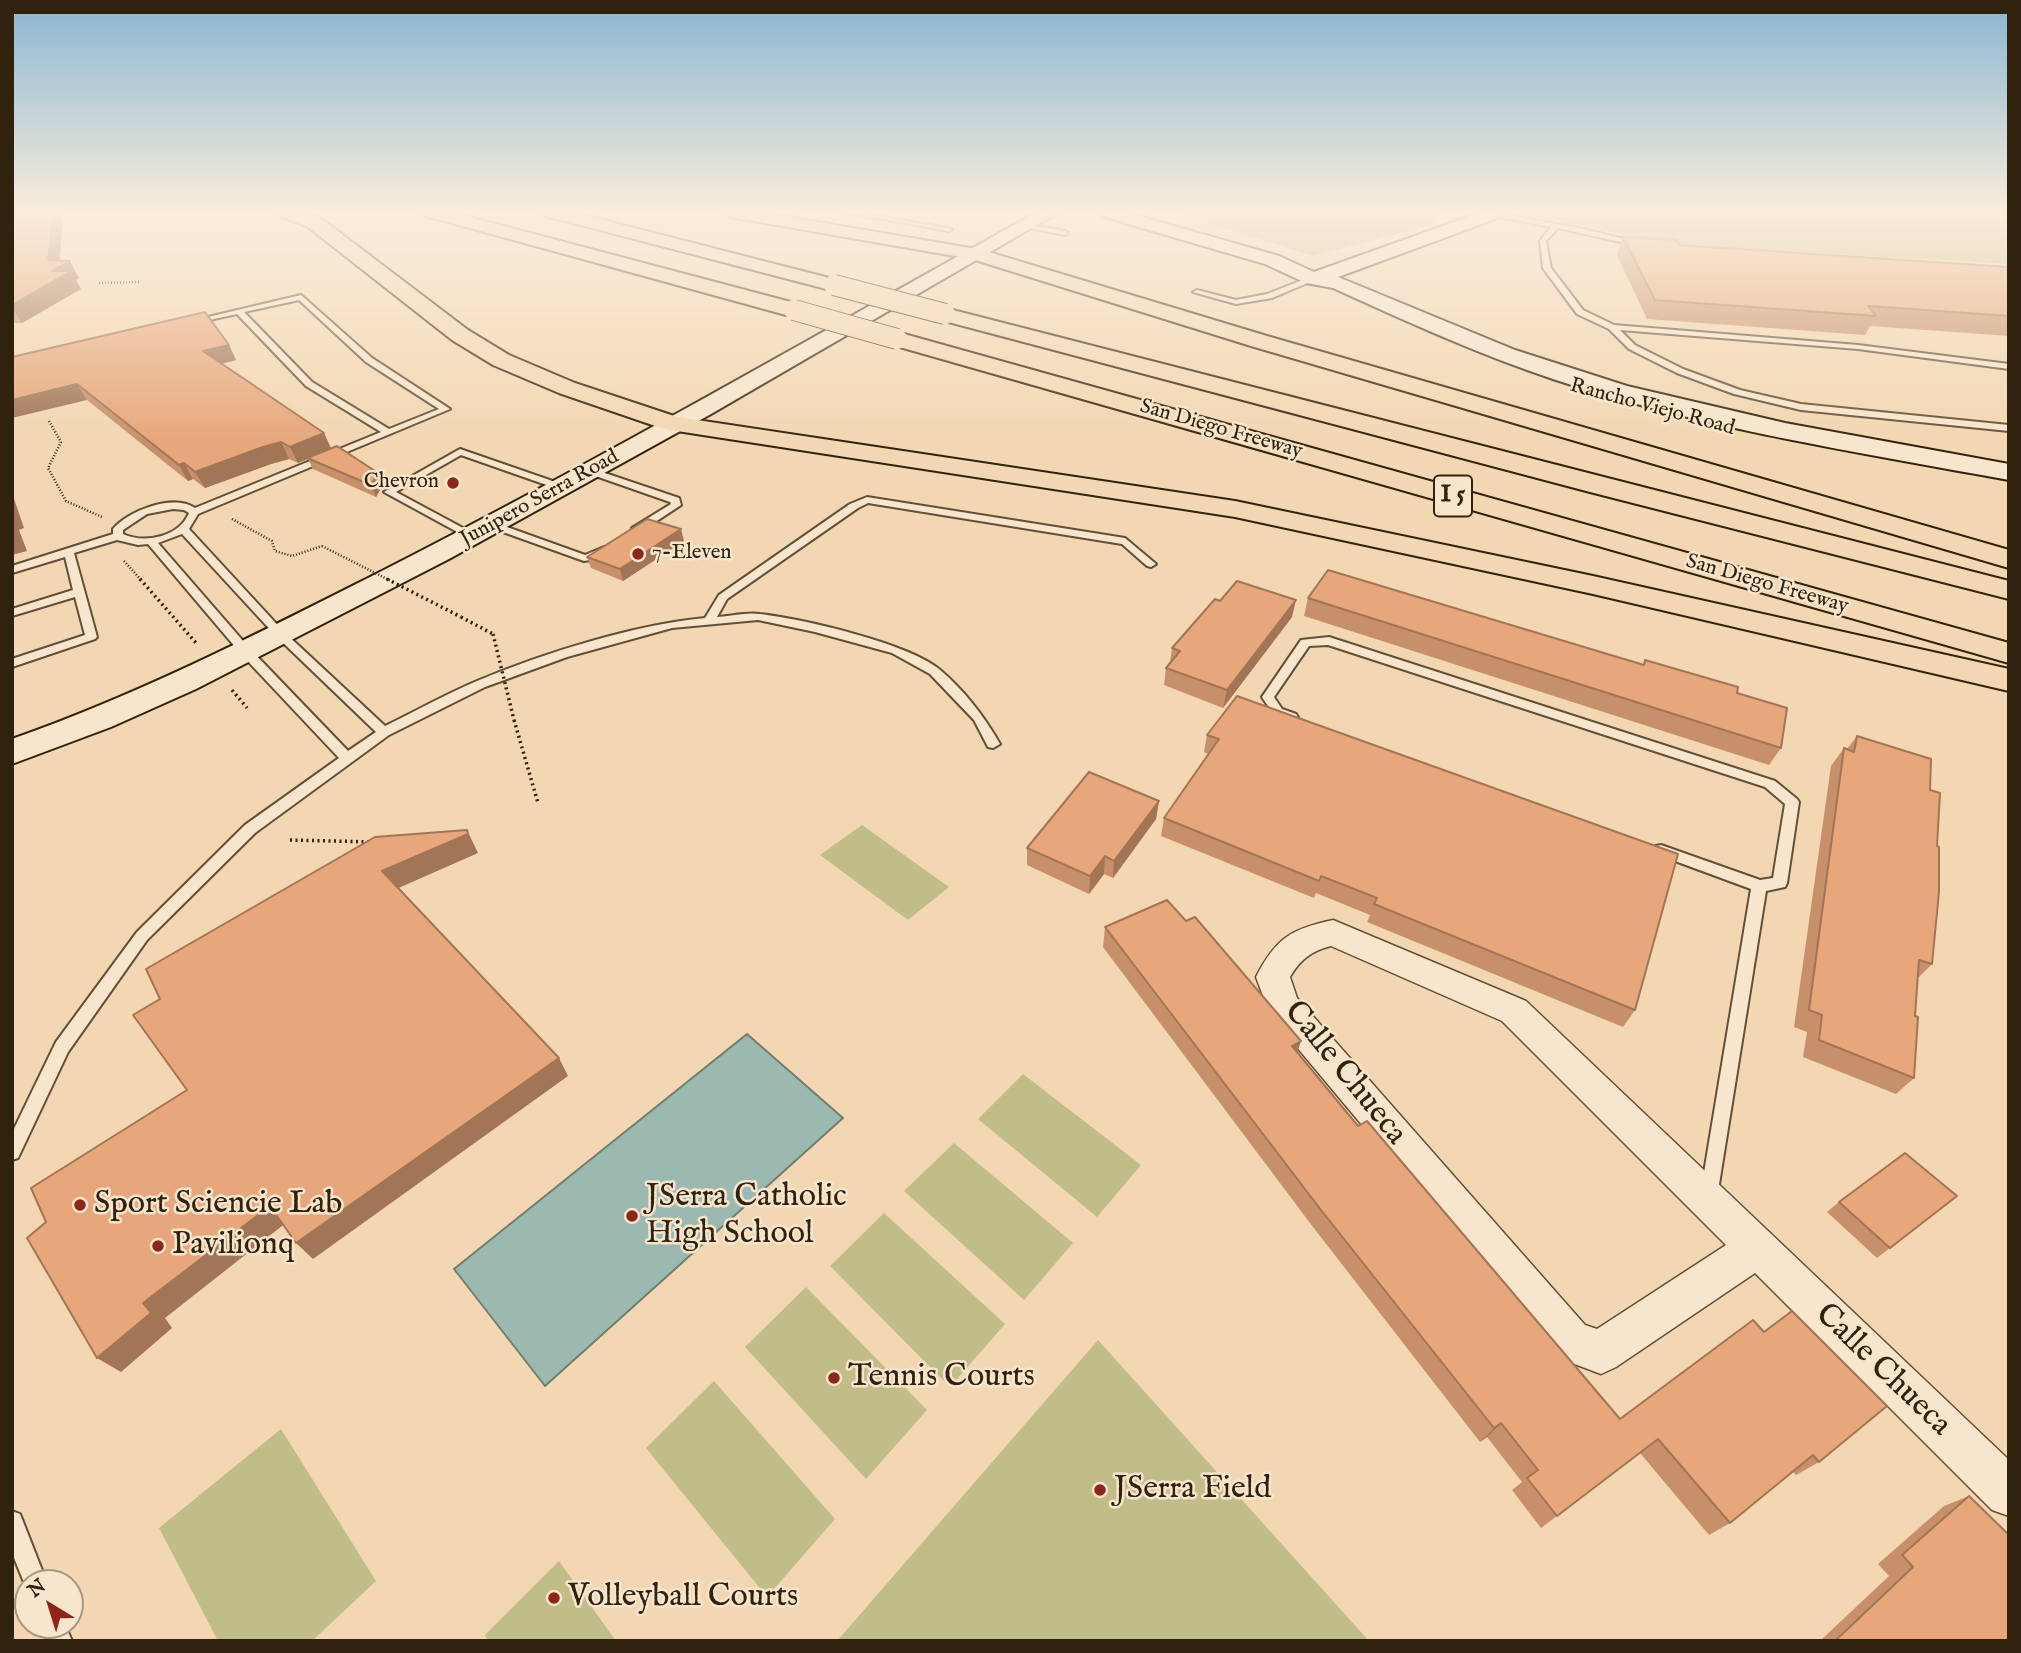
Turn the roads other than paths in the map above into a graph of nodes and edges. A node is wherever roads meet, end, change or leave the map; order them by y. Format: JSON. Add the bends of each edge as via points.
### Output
{"nodes":[{"id":1,"x":401,"y":289,"type":"edge"},
{"id":2,"x":717,"y":289,"type":"edge"},
{"id":3,"x":850,"y":289,"type":"edge"},
{"id":4,"x":913,"y":289,"type":"edge"},
{"id":5,"x":1090,"y":289,"type":"edge"},
{"id":6,"x":1287,"y":289,"type":"edge"},
{"id":7,"x":1322,"y":289,"type":"edge"},
{"id":8,"x":1353,"y":289,"type":"edge"},
{"id":9,"x":1563,"y":289,"type":"edge"},
{"id":10,"x":1197,"y":292,"type":"dead end"},
{"id":11,"x":238,"y":311,"type":"junction"},
{"id":12,"x":185,"y":323,"type":"edge"},
{"id":13,"x":1612,"y":327,"type":"junction"},
{"id":14,"x":2009,"y":367,"type":"edge"},
{"id":15,"x":674,"y":424,"type":"junction"},
{"id":16,"x":2009,"y":428,"type":"edge"},
{"id":17,"x":389,"y":433,"type":"junction"},
{"id":18,"x":590,"y":471,"type":"junction"},
{"id":19,"x":2009,"y":472,"type":"edge"},
{"id":20,"x":2009,"y":485,"type":"edge"},
{"id":21,"x":561,"y":487,"type":"junction"},
{"id":22,"x":194,"y":512,"type":"junction"},
{"id":23,"x":183,"y":529,"type":"junction"},
{"id":24,"x":482,"y":531,"type":"junction"},
{"id":25,"x":629,"y":535,"type":"edge"},
{"id":26,"x":118,"y":536,"type":"junction"},
{"id":27,"x":151,"y":541,"type":"junction"},
{"id":28,"x":617,"y":542,"type":"edge"},
{"id":29,"x":69,"y":553,"type":"junction"},
{"id":30,"x":2009,"y":559,"type":"edge"},
{"id":31,"x":1151,"y":564,"type":"dead end"},
{"id":32,"x":12,"y":570,"type":"edge"},
{"id":33,"x":2009,"y":590,"type":"edge"},
{"id":34,"x":80,"y":592,"type":"junction"},
{"id":35,"x":12,"y":613,"type":"edge"},
{"id":36,"x":709,"y":621,"type":"junction"},
{"id":37,"x":280,"y":634,"type":"junction"},
{"id":38,"x":246,"y":652,"type":"junction"},
{"id":39,"x":2009,"y":653,"type":"edge"},
{"id":40,"x":12,"y":663,"type":"edge"},
{"id":41,"x":2009,"y":680,"type":"edge"},
{"id":42,"x":1304,"y":722,"type":"edge"},
{"id":43,"x":384,"y":732,"type":"junction"},
{"id":44,"x":993,"y":744,"type":"dead end"},
{"id":45,"x":12,"y":752,"type":"edge"},
{"id":46,"x":346,"y":757,"type":"junction"},
{"id":47,"x":1642,"y":844,"type":"edge"},
{"id":48,"x":1759,"y":886,"type":"junction"},
{"id":49,"x":12,"y":1152,"type":"edge"},
{"id":50,"x":1708,"y":1202,"type":"junction"},
{"id":51,"x":1756,"y":1249,"type":"junction"},
{"id":52,"x":2009,"y":1493,"type":"edge"},
{"id":53,"x":12,"y":1522,"type":"edge"},
{"id":54,"x":30,"y":1569,"type":"edge"}],
"edges":[{"from":1,"to":15,"type":"highway","via":[[501,360]]},
{"from":2,"to":39,"type":"highway","name":"San Diego Freeway","number":"I 5","bridge":true},
{"from":3,"to":33,"type":"highway","name":"San Diego Freeway","number":"I 5","bridge":true},
{"from":4,"to":15,"type":"main road","name":"Junipero Serra Road"},
{"from":5,"to":30,"type":"highway"},
{"from":6,"to":10,"type":"lane","via":[[1236,302]]},
{"from":7,"to":20,"type":"main road","name":"Rancho Viejo Road","via":[[1499,364],[1645,409]]},
{"from":8,"to":19,"type":"main road","name":"Rancho Viejo Road","via":[[1514,357],[1646,398],[1774,429]]},
{"from":9,"to":13,"type":"lane","via":[[1580,312]]},
{"from":11,"to":12,"type":"lane"},
{"from":11,"to":17,"type":"lane","via":[[309,384]]},
{"from":11,"to":17,"type":"lane","via":[[301,297],[369,360],[446,409]]},
{"from":13,"to":14,"type":"lane","via":[[1857,347]]},
{"from":13,"to":16,"type":"lane","via":[[1632,347],[1737,392],[1801,407]]},
{"from":15,"to":18,"type":"main road","name":"Junipero Serra Road"},
{"from":15,"to":41,"type":"highway","via":[[1235,509]]},
{"from":17,"to":22,"type":"lane"},
{"from":18,"to":21,"type":"main road","name":"Junipero Serra Road"},
{"from":18,"to":25,"type":"lane","via":[[675,500],[676,505]]},
{"from":21,"to":24,"type":"main road","name":"Junipero Serra Road"},
{"from":21,"to":24,"type":"lane","via":[[460,452],[389,492]]},
{"from":22,"to":23,"type":"lane","via":[[193,520]]},
{"from":22,"to":26,"type":"lane","via":[[173,506],[139,513],[118,529]]},
{"from":23,"to":27,"type":"lane"},
{"from":23,"to":37,"type":"lane"},
{"from":24,"to":28,"type":"lane","via":[[584,558]]},
{"from":24,"to":37,"type":"main road","name":"Junipero Serra Road"},
{"from":26,"to":27,"type":"lane","via":[[125,541]]},
{"from":26,"to":29,"type":"lane"},
{"from":27,"to":38,"type":"lane"},
{"from":29,"to":32,"type":"lane"},
{"from":29,"to":34,"type":"lane"},
{"from":31,"to":36,"type":"lane","via":[[1125,541],[867,500],[723,597]]},
{"from":34,"to":35,"type":"lane"},
{"from":34,"to":40,"type":"lane","via":[[92,638]]},
{"from":36,"to":43,"type":"lane","via":[[672,625],[563,654],[481,684]]},
{"from":36,"to":44,"type":"lane","via":[[758,617],[895,650],[934,671],[979,718]]},
{"from":37,"to":38,"type":"main road","name":"Junipero Serra Road"},
{"from":37,"to":43,"type":"lane"},
{"from":38,"to":45,"type":"main road","name":"Junipero Serra Road"},
{"from":38,"to":46,"type":"lane"},
{"from":42,"to":48,"type":"lane","via":[[1278,712],[1268,697],[1305,643],[1329,641],[1770,784],[1792,802],[1780,883]]},
{"from":43,"to":46,"type":"lane"},
{"from":46,"to":49,"type":"lane","via":[[250,829],[142,936],[62,1047]]},
{"from":47,"to":48,"type":"lane"},
{"from":48,"to":50,"type":"lane"},
{"from":50,"to":51,"type":"street","name":"Calle Chueca"},
{"from":50,"to":51,"type":"street","name":"Calle Chueca","via":[[1514,1012],[1333,933],[1308,938],[1286,952],[1273,977],[1282,1005],[1571,1342],[1601,1352]]},
{"from":51,"to":52,"type":"street","name":"Calle Chueca"},
{"from":53,"to":54,"type":"lane"}]}
